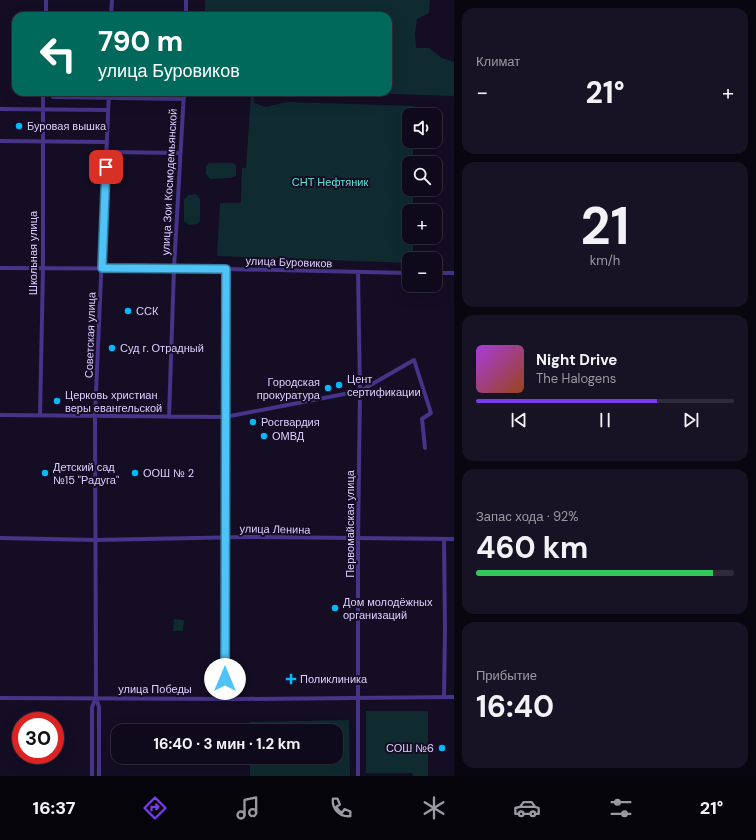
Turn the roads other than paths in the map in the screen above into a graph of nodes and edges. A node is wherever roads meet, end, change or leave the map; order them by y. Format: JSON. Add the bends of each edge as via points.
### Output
{"nodes":[{"id":1,"x":46,"y":0,"type":"edge"},
{"id":2,"x":112,"y":0,"type":"edge"},
{"id":3,"x":186,"y":0,"type":"edge"},
{"id":4,"x":46,"y":12,"type":"edge"},
{"id":5,"x":111,"y":12,"type":"edge"},
{"id":6,"x":186,"y":12,"type":"edge"},
{"id":7,"x":43,"y":96,"type":"edge"},
{"id":8,"x":183,"y":96,"type":"edge"},
{"id":9,"x":53,"y":97,"type":"dead end"},
{"id":10,"x":109,"y":98,"type":"junction"},
{"id":11,"x":183,"y":99,"type":"junction"},
{"id":12,"x":0,"y":109,"type":"edge"},
{"id":13,"x":43,"y":109,"type":"junction"},
{"id":14,"x":108,"y":110,"type":"junction"},
{"id":15,"x":0,"y":141,"type":"edge"},
{"id":16,"x":43,"y":142,"type":"junction"},
{"id":17,"x":107,"y":142,"type":"junction"},
{"id":18,"x":106,"y":152,"type":"junction"},
{"id":19,"x":180,"y":154,"type":"junction"},
{"id":20,"x":0,"y":268,"type":"edge"},
{"id":21,"x":43,"y":268,"type":"junction"},
{"id":22,"x":102,"y":268,"type":"junction"},
{"id":23,"x":174,"y":268,"type":"junction"},
{"id":24,"x":226,"y":269,"type":"junction"},
{"id":25,"x":358,"y":272,"type":"junction"},
{"id":26,"x":402,"y":273,"type":"edge"},
{"id":27,"x":442,"y":273,"type":"edge"},
{"id":28,"x":454,"y":273,"type":"edge"},
{"id":29,"x":360,"y":391,"type":"junction"},
{"id":30,"x":0,"y":415,"type":"edge"},
{"id":31,"x":40,"y":415,"type":"junction"},
{"id":32,"x":95,"y":416,"type":"junction"},
{"id":33,"x":169,"y":417,"type":"junction"},
{"id":34,"x":225,"y":417,"type":"junction"},
{"id":35,"x":425,"y":448,"type":"dead end"},
{"id":36,"x":0,"y":538,"type":"edge"},
{"id":37,"x":226,"y":538,"type":"junction"},
{"id":38,"x":358,"y":539,"type":"junction"},
{"id":39,"x":444,"y":539,"type":"junction"},
{"id":40,"x":454,"y":539,"type":"edge"},
{"id":41,"x":96,"y":540,"type":"junction"},
{"id":42,"x":444,"y":697,"type":"junction"},
{"id":43,"x":454,"y":697,"type":"edge"},
{"id":44,"x":0,"y":698,"type":"edge"},
{"id":45,"x":96,"y":698,"type":"junction"},
{"id":46,"x":225,"y":698,"type":"junction"},
{"id":47,"x":358,"y":698,"type":"junction"},
{"id":48,"x":92,"y":776,"type":"edge"},
{"id":49,"x":99,"y":776,"type":"edge"},
{"id":50,"x":358,"y":776,"type":"edge"}],
"edges":[{"from":1,"to":4,"type":"street"},
{"from":2,"to":5,"type":"street"},
{"from":3,"to":6,"type":"street"},
{"from":7,"to":13,"type":"street","name":"Школьная улица"},
{"from":8,"to":11,"type":"street","name":"улица Зои Космодемьянской"},
{"from":9,"to":10,"type":"street"},
{"from":10,"to":11,"type":"street"},
{"from":10,"to":14,"type":"street","name":"Советская улица"},
{"from":11,"to":19,"type":"street","name":"улица Зои Космодемьянской"},
{"from":12,"to":13,"type":"street"},
{"from":13,"to":14,"type":"street"},
{"from":13,"to":16,"type":"street","name":"Школьная улица"},
{"from":14,"to":17,"type":"street","name":"Советская улица"},
{"from":15,"to":16,"type":"street"},
{"from":16,"to":17,"type":"street"},
{"from":16,"to":21,"type":"street","name":"Школьная улица"},
{"from":17,"to":18,"type":"street","name":"Советская улица"},
{"from":18,"to":19,"type":"street"},
{"from":18,"to":22,"type":"street","name":"Советская улица"},
{"from":19,"to":23,"type":"street","name":"улица Зои Космодемьянской"},
{"from":20,"to":21,"type":"street","name":"улица Буровиков"},
{"from":21,"to":22,"type":"street","name":"улица Буровиков"},
{"from":21,"to":31,"type":"street","name":"Школьная улица"},
{"from":22,"to":23,"type":"street","name":"улица Буровиков"},
{"from":22,"to":32,"type":"street","name":"Советская улица"},
{"from":23,"to":24,"type":"street","name":"улица Буровиков"},
{"from":23,"to":33,"type":"street","name":"улица Зои Космодемьянской"},
{"from":24,"to":25,"type":"street","name":"улица Буровиков"},
{"from":24,"to":34,"type":"street"},
{"from":25,"to":26,"type":"street","name":"улица Буровиков"},
{"from":25,"to":29,"type":"street","name":"Первомайская улица"},
{"from":27,"to":28,"type":"street"},
{"from":29,"to":34,"type":"street"},
{"from":29,"to":35,"type":"street","via":[[414,360],[431,413],[422,419]]},
{"from":29,"to":38,"type":"street","name":"Первомайская улица"},
{"from":30,"to":31,"type":"street"},
{"from":31,"to":32,"type":"street"},
{"from":32,"to":33,"type":"street"},
{"from":32,"to":41,"type":"street","name":"Советская улица"},
{"from":33,"to":34,"type":"street"},
{"from":34,"to":37,"type":"street"},
{"from":36,"to":41,"type":"street","name":"улица Ленина"},
{"from":37,"to":38,"type":"street","name":"улица Ленина"},
{"from":37,"to":41,"type":"street","name":"улица Ленина"},
{"from":37,"to":46,"type":"street"},
{"from":38,"to":39,"type":"street","name":"улица Ленина"},
{"from":38,"to":47,"type":"street","name":"Первомайская улица"},
{"from":39,"to":40,"type":"street","name":"улица Ленина"},
{"from":39,"to":42,"type":"street"},
{"from":41,"to":45,"type":"street","name":"Советская улица"},
{"from":42,"to":43,"type":"street","name":"улица Победы"},
{"from":42,"to":47,"type":"street","name":"улица Победы"},
{"from":44,"to":45,"type":"street","name":"улица Победы"},
{"from":45,"to":46,"type":"street","name":"улица Победы"},
{"from":45,"to":48,"type":"street","name":"Советская улица","via":[[92,707]]},
{"from":45,"to":49,"type":"street","name":"Советская улица","via":[[99,707]]},
{"from":46,"to":47,"type":"street","name":"улица Победы"},
{"from":47,"to":50,"type":"street","name":"Первомайская улица"}]}
